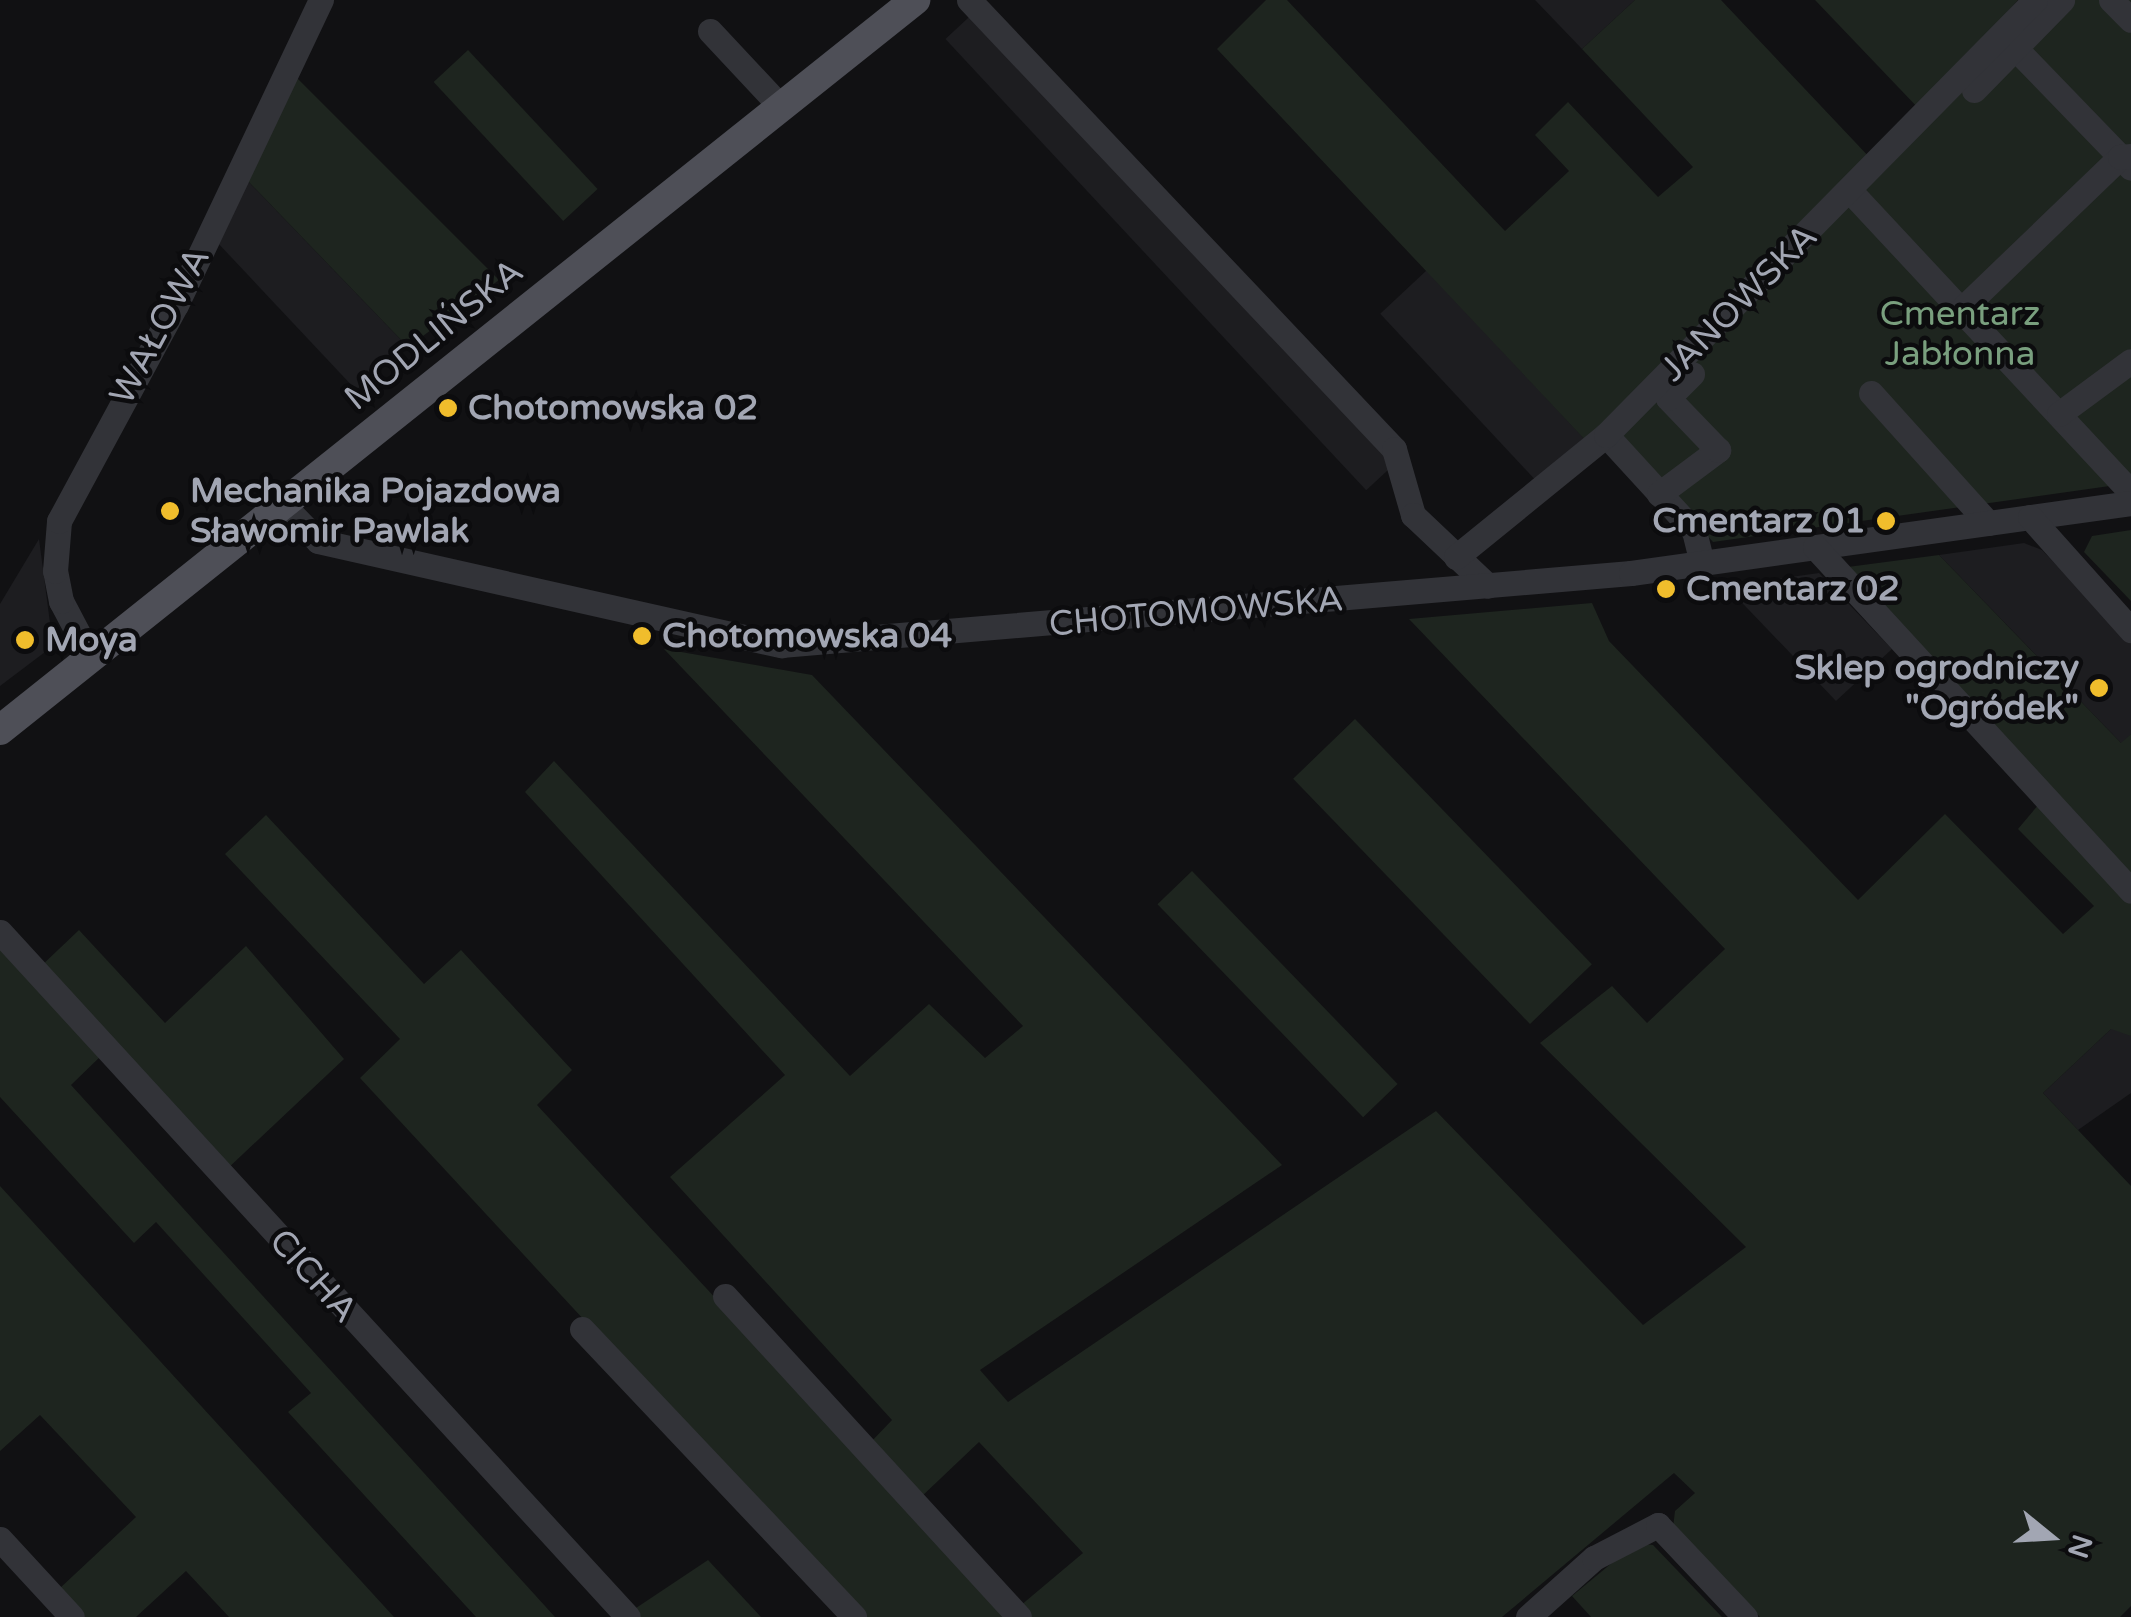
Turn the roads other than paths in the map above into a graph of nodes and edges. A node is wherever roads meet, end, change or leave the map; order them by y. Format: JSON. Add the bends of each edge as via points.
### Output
{"nodes":[{"id":1,"x":322,"y":0,"type":"edge"},
{"id":2,"x":914,"y":0,"type":"edge"},
{"id":3,"x":969,"y":0,"type":"edge"},
{"id":4,"x":2035,"y":0,"type":"edge"},
{"id":5,"x":2062,"y":0,"type":"edge"},
{"id":6,"x":2112,"y":0,"type":"edge"},
{"id":7,"x":2131,"y":20,"type":"edge"},
{"id":8,"x":710,"y":31,"type":"dead end"},
{"id":9,"x":2016,"y":49,"type":"junction"},
{"id":10,"x":781,"y":107,"type":"junction"},
{"id":11,"x":2127,"y":160,"type":"edge"},
{"id":12,"x":1857,"y":197,"type":"junction"},
{"id":13,"x":1962,"y":310,"type":"junction"},
{"id":14,"x":2131,"y":361,"type":"edge"},
{"id":15,"x":1871,"y":393,"type":"dead end"},
{"id":16,"x":2059,"y":414,"type":"junction"},
{"id":17,"x":1606,"y":435,"type":"junction"},
{"id":18,"x":2131,"y":492,"type":"edge"},
{"id":19,"x":1659,"y":494,"type":"junction"},
{"id":20,"x":2131,"y":503,"type":"edge"},
{"id":21,"x":284,"y":505,"type":"junction"},
{"id":22,"x":2030,"y":517,"type":"junction"},
{"id":23,"x":1988,"y":523,"type":"junction"},
{"id":24,"x":1815,"y":547,"type":"junction"},
{"id":25,"x":1456,"y":557,"type":"junction"},
{"id":26,"x":1702,"y":563,"type":"junction"},
{"id":27,"x":1488,"y":586,"type":"junction"},
{"id":28,"x":2131,"y":630,"type":"edge"},
{"id":29,"x":90,"y":656,"type":"junction"},
{"id":30,"x":0,"y":730,"type":"edge"},
{"id":31,"x":2131,"y":892,"type":"edge"},
{"id":32,"x":0,"y":932,"type":"edge"},
{"id":33,"x":724,"y":1296,"type":"dead end"},
{"id":34,"x":582,"y":1328,"type":"dead end"},
{"id":35,"x":0,"y":1539,"type":"edge"},
{"id":36,"x":72,"y":1617,"type":"edge"},
{"id":37,"x":628,"y":1617,"type":"edge"},
{"id":38,"x":854,"y":1617,"type":"edge"},
{"id":39,"x":1019,"y":1617,"type":"edge"},
{"id":40,"x":1528,"y":1617,"type":"edge"},
{"id":41,"x":1745,"y":1617,"type":"edge"}],
"edges":[{"from":1,"to":29,"type":"street","name":"WAŁOWA","via":[[176,305],[59,521],[55,570],[61,601]]},
{"from":2,"to":10,"type":"main road","name":"MODLIŃSKA"},
{"from":3,"to":25,"type":"street","via":[[1394,450],[1413,514]]},
{"from":4,"to":12,"type":"street","name":"JANOWSKA"},
{"from":5,"to":9,"type":"street"},
{"from":6,"to":7,"type":"street"},
{"from":8,"to":10,"type":"street"},
{"from":9,"to":11,"type":"street"},
{"from":9,"to":12,"type":"street"},
{"from":10,"to":21,"type":"main road","name":"MODLIŃSKA"},
{"from":11,"to":13,"type":"street"},
{"from":12,"to":13,"type":"street"},
{"from":12,"to":17,"type":"street","name":"JANOWSKA"},
{"from":12,"to":19,"type":"street","via":[[1668,398],[1718,450]]},
{"from":13,"to":16,"type":"street"},
{"from":14,"to":16,"type":"street"},
{"from":15,"to":23,"type":"street"},
{"from":16,"to":18,"type":"street"},
{"from":17,"to":19,"type":"street"},
{"from":17,"to":25,"type":"street","name":"JANOWSKA"},
{"from":19,"to":26,"type":"street","via":[[1694,531]]},
{"from":20,"to":22,"type":"street","name":"CHOTOMOWSKA"},
{"from":21,"to":27,"type":"street","name":"CHOTOMOWSKA","via":[[318,541],[781,644]]},
{"from":21,"to":29,"type":"main road","name":"MODLIŃSKA"},
{"from":22,"to":23,"type":"street","name":"CHOTOMOWSKA"},
{"from":22,"to":28,"type":"street"},
{"from":23,"to":24,"type":"street","name":"CHOTOMOWSKA"},
{"from":24,"to":26,"type":"street","name":"CHOTOMOWSKA"},
{"from":24,"to":31,"type":"street"},
{"from":25,"to":27,"type":"street"},
{"from":26,"to":27,"type":"street","name":"CHOTOMOWSKA"},
{"from":29,"to":30,"type":"main road","name":"MODLIŃSKA"},
{"from":32,"to":37,"type":"street","name":"CICHA"},
{"from":33,"to":39,"type":"street"},
{"from":34,"to":38,"type":"street"},
{"from":35,"to":36,"type":"street"},
{"from":40,"to":41,"type":"street","via":[[1594,1558],[1658,1524]]}]}
